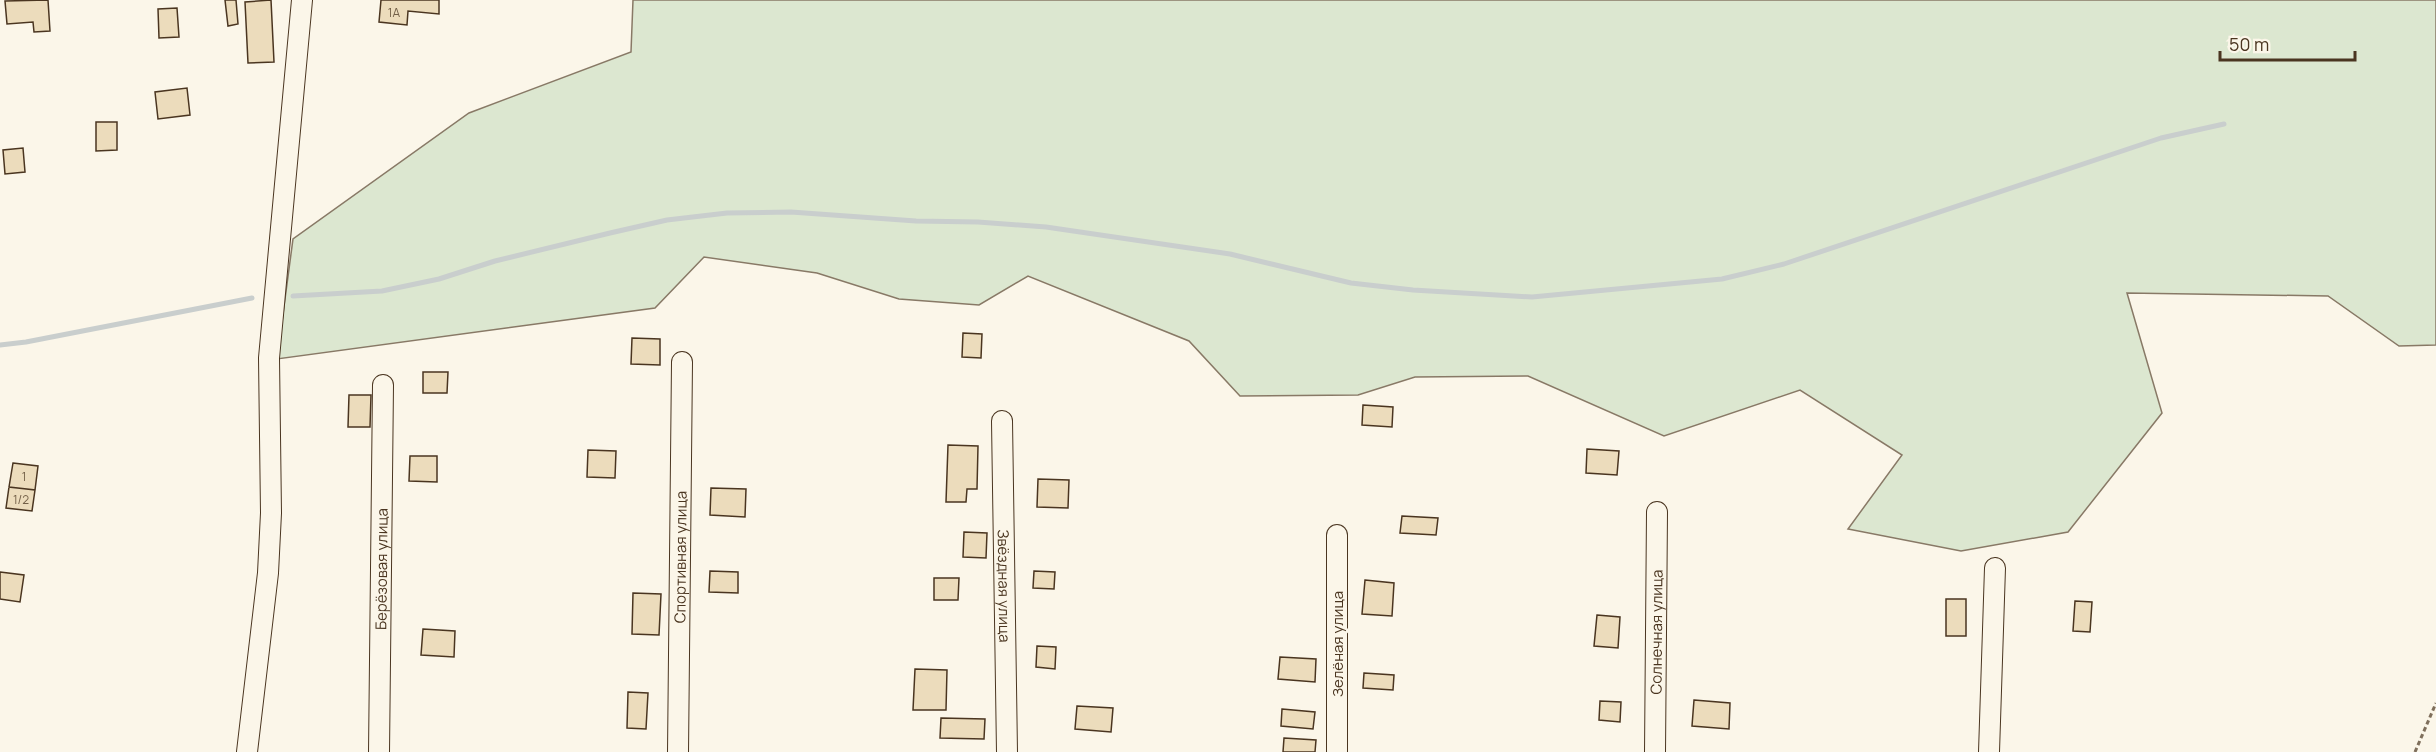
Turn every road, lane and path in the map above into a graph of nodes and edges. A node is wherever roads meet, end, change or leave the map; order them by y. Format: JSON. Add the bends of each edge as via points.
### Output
{"nodes":[{"id":1,"x":302,"y":0,"type":"edge"},
{"id":2,"x":682,"y":362,"type":"dead end"},
{"id":3,"x":383,"y":385,"type":"dead end"},
{"id":4,"x":1002,"y":421,"type":"dead end"},
{"id":5,"x":1658,"y":512,"type":"dead end"},
{"id":6,"x":1337,"y":535,"type":"dead end"},
{"id":7,"x":1995,"y":568,"type":"dead end"},
{"id":8,"x":2436,"y":703,"type":"edge"},
{"id":9,"x":247,"y":752,"type":"edge"},
{"id":10,"x":379,"y":752,"type":"edge"},
{"id":11,"x":678,"y":752,"type":"edge"},
{"id":12,"x":1006,"y":752,"type":"edge"},
{"id":13,"x":1337,"y":752,"type":"edge"},
{"id":14,"x":1655,"y":752,"type":"edge"},
{"id":15,"x":1989,"y":752,"type":"edge"},
{"id":16,"x":2415,"y":752,"type":"edge"}],
"edges":[{"from":1,"to":9,"type":"street","via":[[269,358],[268,573]]},
{"from":2,"to":11,"type":"street","name":"Спортивная улица"},
{"from":3,"to":10,"type":"street","name":"Берёзовая улица"},
{"from":4,"to":12,"type":"street","name":"Звёздная улица"},
{"from":5,"to":14,"type":"street","name":"Солнечная улица"},
{"from":6,"to":13,"type":"street","name":"Зелёная улица"},
{"from":7,"to":15,"type":"street"},
{"from":8,"to":16,"type":"path"}]}
